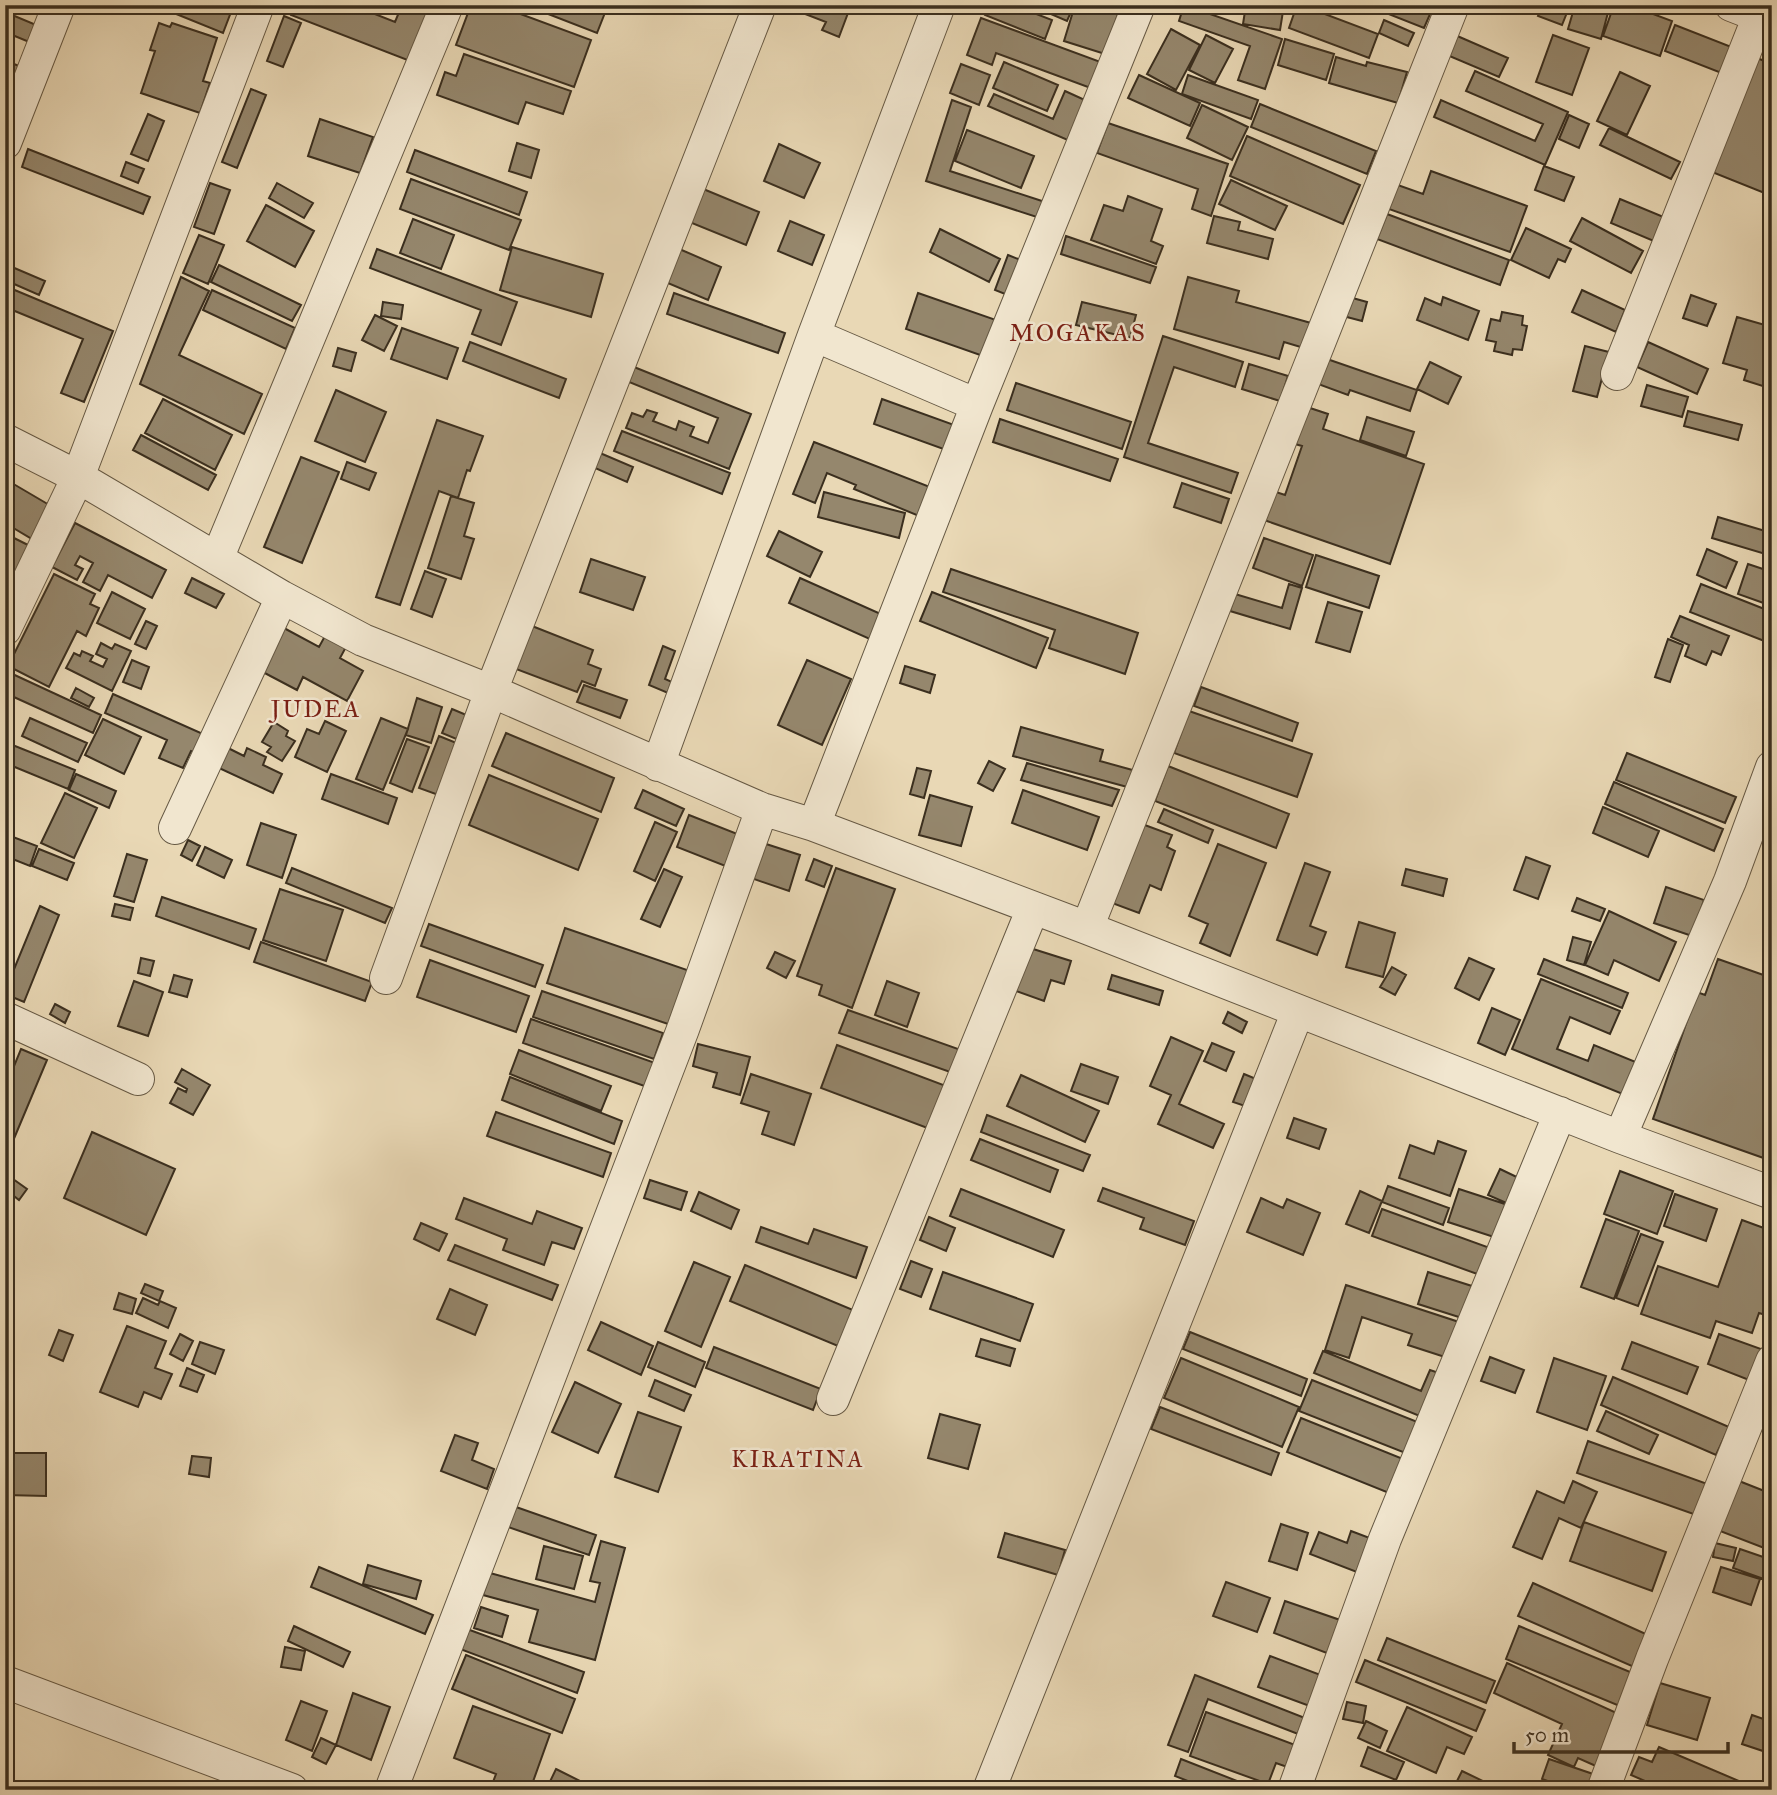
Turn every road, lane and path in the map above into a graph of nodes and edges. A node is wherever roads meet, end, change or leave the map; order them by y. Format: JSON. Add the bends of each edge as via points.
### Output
{"nodes":[{"id":1,"x":59,"y":5,"type":"edge"},
{"id":2,"x":258,"y":5,"type":"edge"},
{"id":3,"x":447,"y":5,"type":"edge"},
{"id":4,"x":760,"y":5,"type":"edge"},
{"id":5,"x":939,"y":5,"type":"edge"},
{"id":6,"x":1139,"y":5,"type":"edge"},
{"id":7,"x":1453,"y":5,"type":"edge"},
{"id":8,"x":1754,"y":14,"type":"edge"},
{"id":9,"x":5,"y":144,"type":"edge"},
{"id":10,"x":814,"y":335,"type":"junction"},
{"id":11,"x":1617,"y":374,"type":"dead end"},
{"id":12,"x":977,"y":405,"type":"junction"},
{"id":13,"x":5,"y":440,"type":"edge"},
{"id":14,"x":78,"y":477,"type":"junction"},
{"id":15,"x":217,"y":559,"type":"junction"},
{"id":16,"x":282,"y":597,"type":"junction"},
{"id":17,"x":5,"y":629,"type":"edge"},
{"id":18,"x":491,"y":691,"type":"junction"},
{"id":19,"x":658,"y":765,"type":"junction"},
{"id":20,"x":1772,"y":767,"type":"edge"},
{"id":21,"x":762,"y":809,"type":"junction"},
{"id":22,"x":814,"y":825,"type":"junction"},
{"id":23,"x":175,"y":828,"type":"dead end"},
{"id":24,"x":1033,"y":908,"type":"junction"},
{"id":25,"x":1087,"y":928,"type":"junction"},
{"id":26,"x":386,"y":978,"type":"dead end"},
{"id":27,"x":1298,"y":1011,"type":"junction"},
{"id":28,"x":5,"y":1018,"type":"edge"},
{"id":29,"x":138,"y":1079,"type":"dead end"},
{"id":30,"x":1560,"y":1112,"type":"junction"},
{"id":31,"x":1620,"y":1137,"type":"junction"},
{"id":32,"x":1772,"y":1193,"type":"edge"},
{"id":33,"x":1772,"y":1361,"type":"edge"},
{"id":34,"x":833,"y":1399,"type":"dead end"},
{"id":35,"x":5,"y":1682,"type":"edge"},
{"id":36,"x":292,"y":1790,"type":"edge"},
{"id":37,"x":391,"y":1790,"type":"edge"},
{"id":38,"x":989,"y":1790,"type":"edge"},
{"id":39,"x":1294,"y":1790,"type":"edge"},
{"id":40,"x":1603,"y":1790,"type":"edge"}],
"edges":[{"from":1,"to":9,"type":"street"},
{"from":2,"to":14,"type":"street"},
{"from":3,"to":15,"type":"street"},
{"from":4,"to":18,"type":"street"},
{"from":5,"to":10,"type":"street"},
{"from":6,"to":12,"type":"street"},
{"from":7,"to":25,"type":"street"},
{"from":8,"to":11,"type":"street"},
{"from":10,"to":12,"type":"street"},
{"from":10,"to":19,"type":"street"},
{"from":12,"to":22,"type":"street"},
{"from":13,"to":14,"type":"street"},
{"from":14,"to":15,"type":"street"},
{"from":14,"to":17,"type":"street"},
{"from":15,"to":16,"type":"street"},
{"from":16,"to":18,"type":"street","via":[[363,640]]},
{"from":16,"to":23,"type":"street"},
{"from":18,"to":19,"type":"street"},
{"from":18,"to":26,"type":"street"},
{"from":19,"to":21,"type":"street"},
{"from":20,"to":31,"type":"street","via":[[1730,881]]},
{"from":21,"to":22,"type":"street"},
{"from":21,"to":37,"type":"street","via":[[678,1042]]},
{"from":22,"to":24,"type":"street"},
{"from":24,"to":25,"type":"street"},
{"from":24,"to":34,"type":"street"},
{"from":25,"to":27,"type":"street"},
{"from":27,"to":30,"type":"street"},
{"from":27,"to":38,"type":"street"},
{"from":28,"to":29,"type":"street"},
{"from":30,"to":31,"type":"street"},
{"from":30,"to":39,"type":"street","via":[[1385,1539]]},
{"from":31,"to":32,"type":"street"},
{"from":33,"to":40,"type":"street"},
{"from":35,"to":36,"type":"street"}]}
